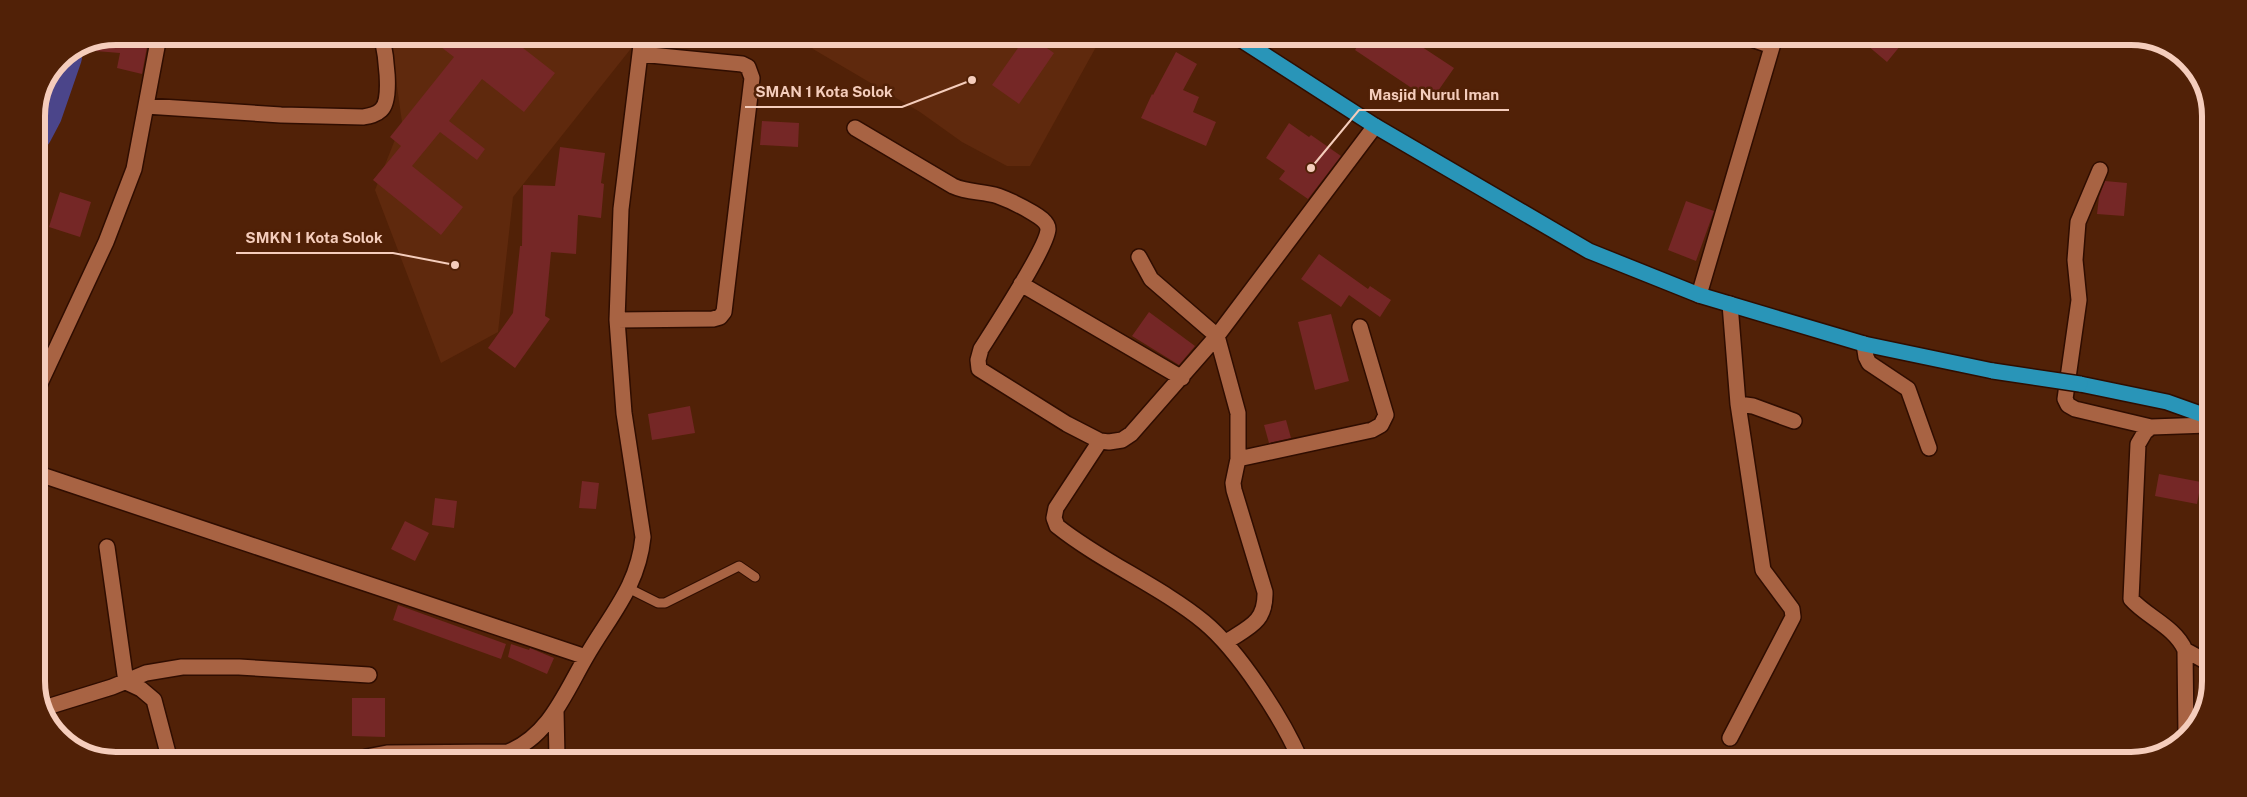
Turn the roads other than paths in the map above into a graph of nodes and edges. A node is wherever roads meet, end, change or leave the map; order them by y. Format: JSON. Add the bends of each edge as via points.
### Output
{"nodes":[{"id":1,"x":157,"y":45,"type":"edge"},
{"id":2,"x":384,"y":45,"type":"edge"},
{"id":3,"x":641,"y":45,"type":"edge"},
{"id":4,"x":1251,"y":45,"type":"edge"},
{"id":5,"x":1772,"y":45,"type":"edge"},
{"id":6,"x":640,"y":54,"type":"junction"},
{"id":7,"x":146,"y":106,"type":"junction"},
{"id":8,"x":1375,"y":126,"type":"junction"},
{"id":9,"x":855,"y":128,"type":"dead end"},
{"id":10,"x":2100,"y":170,"type":"dead end"},
{"id":11,"x":1139,"y":257,"type":"dead end"},
{"id":12,"x":1021,"y":284,"type":"junction"},
{"id":13,"x":1698,"y":295,"type":"junction"},
{"id":14,"x":1730,"y":304,"type":"junction"},
{"id":15,"x":618,"y":320,"type":"junction"},
{"id":16,"x":1360,"y":327,"type":"dead end"},
{"id":17,"x":1217,"y":336,"type":"junction"},
{"id":18,"x":1864,"y":344,"type":"junction"},
{"id":19,"x":45,"y":373,"type":"edge"},
{"id":20,"x":1182,"y":378,"type":"junction"},
{"id":21,"x":1738,"y":404,"type":"junction"},
{"id":22,"x":2202,"y":415,"type":"edge"},
{"id":23,"x":1794,"y":421,"type":"dead end"},
{"id":24,"x":2202,"y":425,"type":"edge"},
{"id":25,"x":2151,"y":427,"type":"junction"},
{"id":26,"x":1100,"y":441,"type":"junction"},
{"id":27,"x":1929,"y":448,"type":"dead end"},
{"id":28,"x":1238,"y":459,"type":"junction"},
{"id":29,"x":45,"y":476,"type":"edge"},
{"id":30,"x":107,"y":548,"type":"dead end"},
{"id":31,"x":755,"y":576,"type":"dead end"},
{"id":32,"x":630,"y":589,"type":"junction"},
{"id":33,"x":1226,"y":642,"type":"junction"},
{"id":34,"x":2185,"y":650,"type":"junction"},
{"id":35,"x":586,"y":657,"type":"junction"},
{"id":36,"x":2202,"y":659,"type":"edge"},
{"id":37,"x":369,"y":675,"type":"dead end"},
{"id":38,"x":126,"y":682,"type":"junction"},
{"id":39,"x":50,"y":706,"type":"edge"},
{"id":40,"x":556,"y":711,"type":"junction"},
{"id":41,"x":2186,"y":725,"type":"edge"},
{"id":42,"x":1730,"y":738,"type":"dead end"},
{"id":43,"x":168,"y":752,"type":"edge"},
{"id":44,"x":508,"y":752,"type":"edge"},
{"id":45,"x":557,"y":752,"type":"edge"},
{"id":46,"x":1296,"y":752,"type":"edge"}],
"edges":[{"from":1,"to":7,"type":"street"},
{"from":2,"to":7,"type":"street","via":[[387,57],[386,103],[374,115],[281,115]]},
{"from":3,"to":6,"type":"street"},
{"from":4,"to":8,"type":"highway"},
{"from":5,"to":13,"type":"street"},
{"from":6,"to":15,"type":"street","via":[[621,210]]},
{"from":6,"to":15,"type":"street","via":[[742,64],[748,67],[752,78],[724,312],[720,318],[713,319]]},
{"from":7,"to":19,"type":"street","via":[[134,169],[117,215]]},
{"from":8,"to":13,"type":"highway","via":[[1588,251]]},
{"from":8,"to":17,"type":"street"},
{"from":9,"to":12,"type":"street","via":[[962,190],[998,196],[1047,223],[1046,238]]},
{"from":10,"to":25,"type":"street","via":[[2078,222],[2075,260],[2079,300],[2065,399],[2076,409]]},
{"from":11,"to":17,"type":"street","via":[[1151,279]]},
{"from":12,"to":20,"type":"street"},
{"from":12,"to":26,"type":"street","via":[[981,349],[979,369],[1066,424]]},
{"from":13,"to":14,"type":"highway"},
{"from":14,"to":18,"type":"highway"},
{"from":14,"to":21,"type":"street"},
{"from":15,"to":32,"type":"street","via":[[624,413],[643,537],[641,556]]},
{"from":16,"to":28,"type":"street","via":[[1386,415],[1381,425],[1372,430]]},
{"from":17,"to":20,"type":"street"},
{"from":17,"to":28,"type":"street","via":[[1238,413]]},
{"from":18,"to":22,"type":"highway","bridge":true,"via":[[2167,402]]},
{"from":18,"to":27,"type":"street","via":[[1869,363],[1908,389]]},
{"from":20,"to":26,"type":"street","via":[[1131,434],[1122,440]]},
{"from":21,"to":23,"type":"street"},
{"from":21,"to":42,"type":"street","via":[[1763,570],[1792,609],[1793,618]]},
{"from":24,"to":25,"type":"street"},
{"from":25,"to":34,"type":"street","via":[[2138,444],[2131,599],[2140,610],[2175,634]]},
{"from":26,"to":33,"type":"street","via":[[1056,508],[1054,518],[1058,526],[1195,615]]},
{"from":28,"to":33,"type":"street","via":[[1233,483],[1265,592],[1265,602],[1264,610],[1255,623]]},
{"from":29,"to":35,"type":"street"},
{"from":30,"to":38,"type":"street"},
{"from":31,"to":32,"type":"lane","via":[[739,566],[672,600],[658,603]]},
{"from":32,"to":35,"type":"street"},
{"from":33,"to":46,"type":"street","via":[[1276,714]]},
{"from":34,"to":36,"type":"street"},
{"from":34,"to":41,"type":"street"},
{"from":35,"to":40,"type":"street"},
{"from":37,"to":38,"type":"street","via":[[182,667],[146,673]]},
{"from":38,"to":39,"type":"street"},
{"from":38,"to":43,"type":"street","via":[[154,700]]},
{"from":40,"to":44,"type":"street","via":[[524,746]]},
{"from":40,"to":45,"type":"street"}]}
